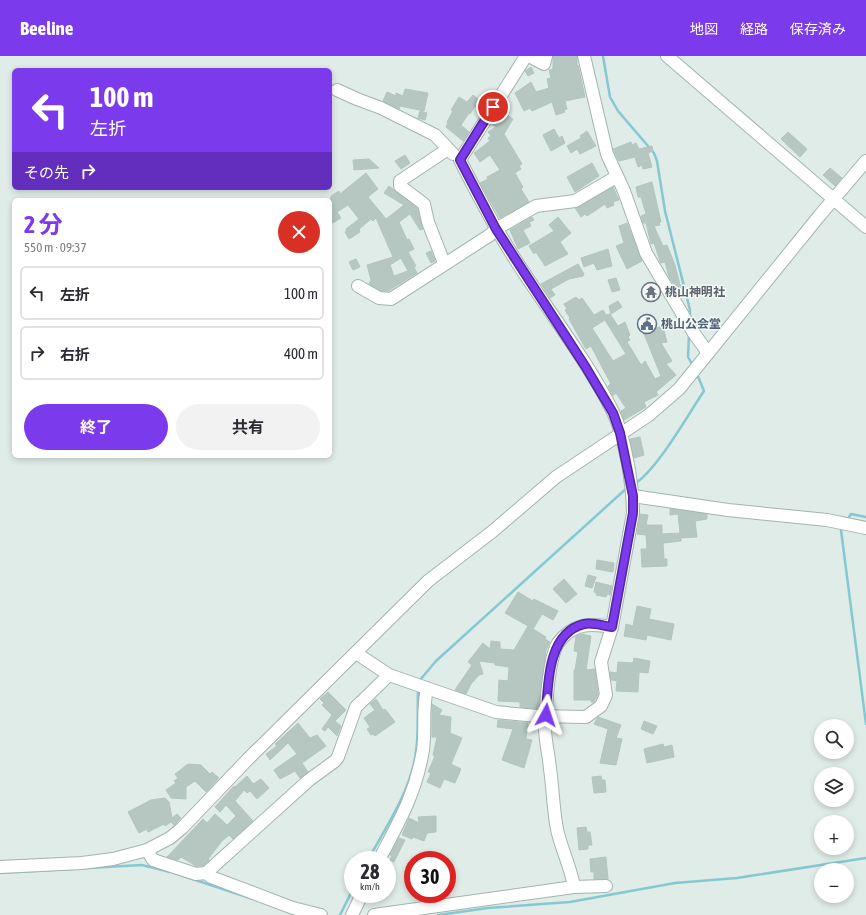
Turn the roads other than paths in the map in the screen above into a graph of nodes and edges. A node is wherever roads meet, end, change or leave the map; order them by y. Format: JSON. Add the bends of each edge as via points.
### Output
{"nodes":[{"id":1,"x":526,"y":56,"type":"edge"},
{"id":2,"x":530,"y":56,"type":"edge"},
{"id":3,"x":546,"y":56,"type":"edge"},
{"id":4,"x":584,"y":56,"type":"edge"},
{"id":5,"x":667,"y":56,"type":"edge"},
{"id":6,"x":338,"y":90,"type":"dead end"},
{"id":7,"x":448,"y":149,"type":"junction"},
{"id":8,"x":460,"y":160,"type":"junction"},
{"id":9,"x":866,"y":161,"type":"edge"},
{"id":10,"x":616,"y":177,"type":"junction"},
{"id":11,"x":833,"y":200,"type":"junction"},
{"id":12,"x":866,"y":227,"type":"edge"},
{"id":13,"x":496,"y":229,"type":"junction"},
{"id":14,"x":444,"y":263,"type":"junction"},
{"id":15,"x":358,"y":286,"type":"dead end"},
{"id":16,"x":708,"y":354,"type":"junction"},
{"id":17,"x":620,"y":433,"type":"junction"},
{"id":18,"x":633,"y":496,"type":"junction"},
{"id":19,"x":866,"y":528,"type":"edge"},
{"id":20,"x":612,"y":627,"type":"junction"},
{"id":21,"x":356,"y":652,"type":"junction"},
{"id":22,"x":389,"y":675,"type":"junction"},
{"id":23,"x":427,"y":689,"type":"junction"},
{"id":24,"x":546,"y":715,"type":"junction"},
{"id":25,"x":147,"y":850,"type":"junction"},
{"id":26,"x":384,"y":851,"type":"edge"},
{"id":27,"x":0,"y":867,"type":"edge"},
{"id":28,"x":206,"y":873,"type":"junction"},
{"id":29,"x":606,"y":886,"type":"dead end"},
{"id":30,"x":574,"y":887,"type":"junction"},
{"id":31,"x":358,"y":903,"type":"edge"},
{"id":32,"x":321,"y":915,"type":"edge"},
{"id":33,"x":352,"y":915,"type":"edge"},
{"id":34,"x":374,"y":915,"type":"edge"}],
"edges":[{"from":1,"to":8,"type":"street"},
{"from":2,"to":3,"type":"street","via":[[544,64]]},
{"from":4,"to":10,"type":"street","via":[[607,154]]},
{"from":5,"to":11,"type":"street"},
{"from":6,"to":7,"type":"street","via":[[435,135]]},
{"from":7,"to":8,"type":"street"},
{"from":7,"to":14,"type":"street","via":[[400,181],[400,186],[424,204]]},
{"from":8,"to":13,"type":"street"},
{"from":9,"to":11,"type":"street"},
{"from":10,"to":13,"type":"street","via":[[575,201],[536,206]]},
{"from":10,"to":16,"type":"street","via":[[646,253]]},
{"from":11,"to":12,"type":"street"},
{"from":11,"to":16,"type":"street"},
{"from":13,"to":14,"type":"street"},
{"from":13,"to":17,"type":"street","via":[[585,366],[613,413]]},
{"from":14,"to":15,"type":"street","via":[[391,299],[379,298]]},
{"from":16,"to":17,"type":"street","via":[[663,404]]},
{"from":17,"to":18,"type":"street"},
{"from":17,"to":21,"type":"street","via":[[556,477],[493,531],[428,581]]},
{"from":18,"to":19,"type":"street","via":[[728,510],[827,520]]},
{"from":18,"to":20,"type":"street","via":[[633,513]]},
{"from":20,"to":24,"type":"street","via":[[584,624],[566,635],[558,644],[552,656]]},
{"from":20,"to":24,"type":"street","via":[[601,662],[606,694],[601,706],[586,716]]},
{"from":21,"to":22,"type":"street"},
{"from":21,"to":25,"type":"street","via":[[182,828],[170,838]]},
{"from":22,"to":23,"type":"street"},
{"from":22,"to":28,"type":"street","via":[[356,707],[335,761],[309,780]]},
{"from":23,"to":24,"type":"street","via":[[496,712]]},
{"from":23,"to":26,"type":"street","via":[[424,700],[424,748],[414,790]]},
{"from":24,"to":30,"type":"street","via":[[556,827]]},
{"from":25,"to":27,"type":"street","via":[[113,860]]},
{"from":25,"to":28,"type":"street","via":[[153,860],[196,874]]},
{"from":28,"to":32,"type":"street","via":[[293,908]]},
{"from":29,"to":30,"type":"street"},
{"from":30,"to":34,"type":"street"},
{"from":31,"to":33,"type":"street"}]}
